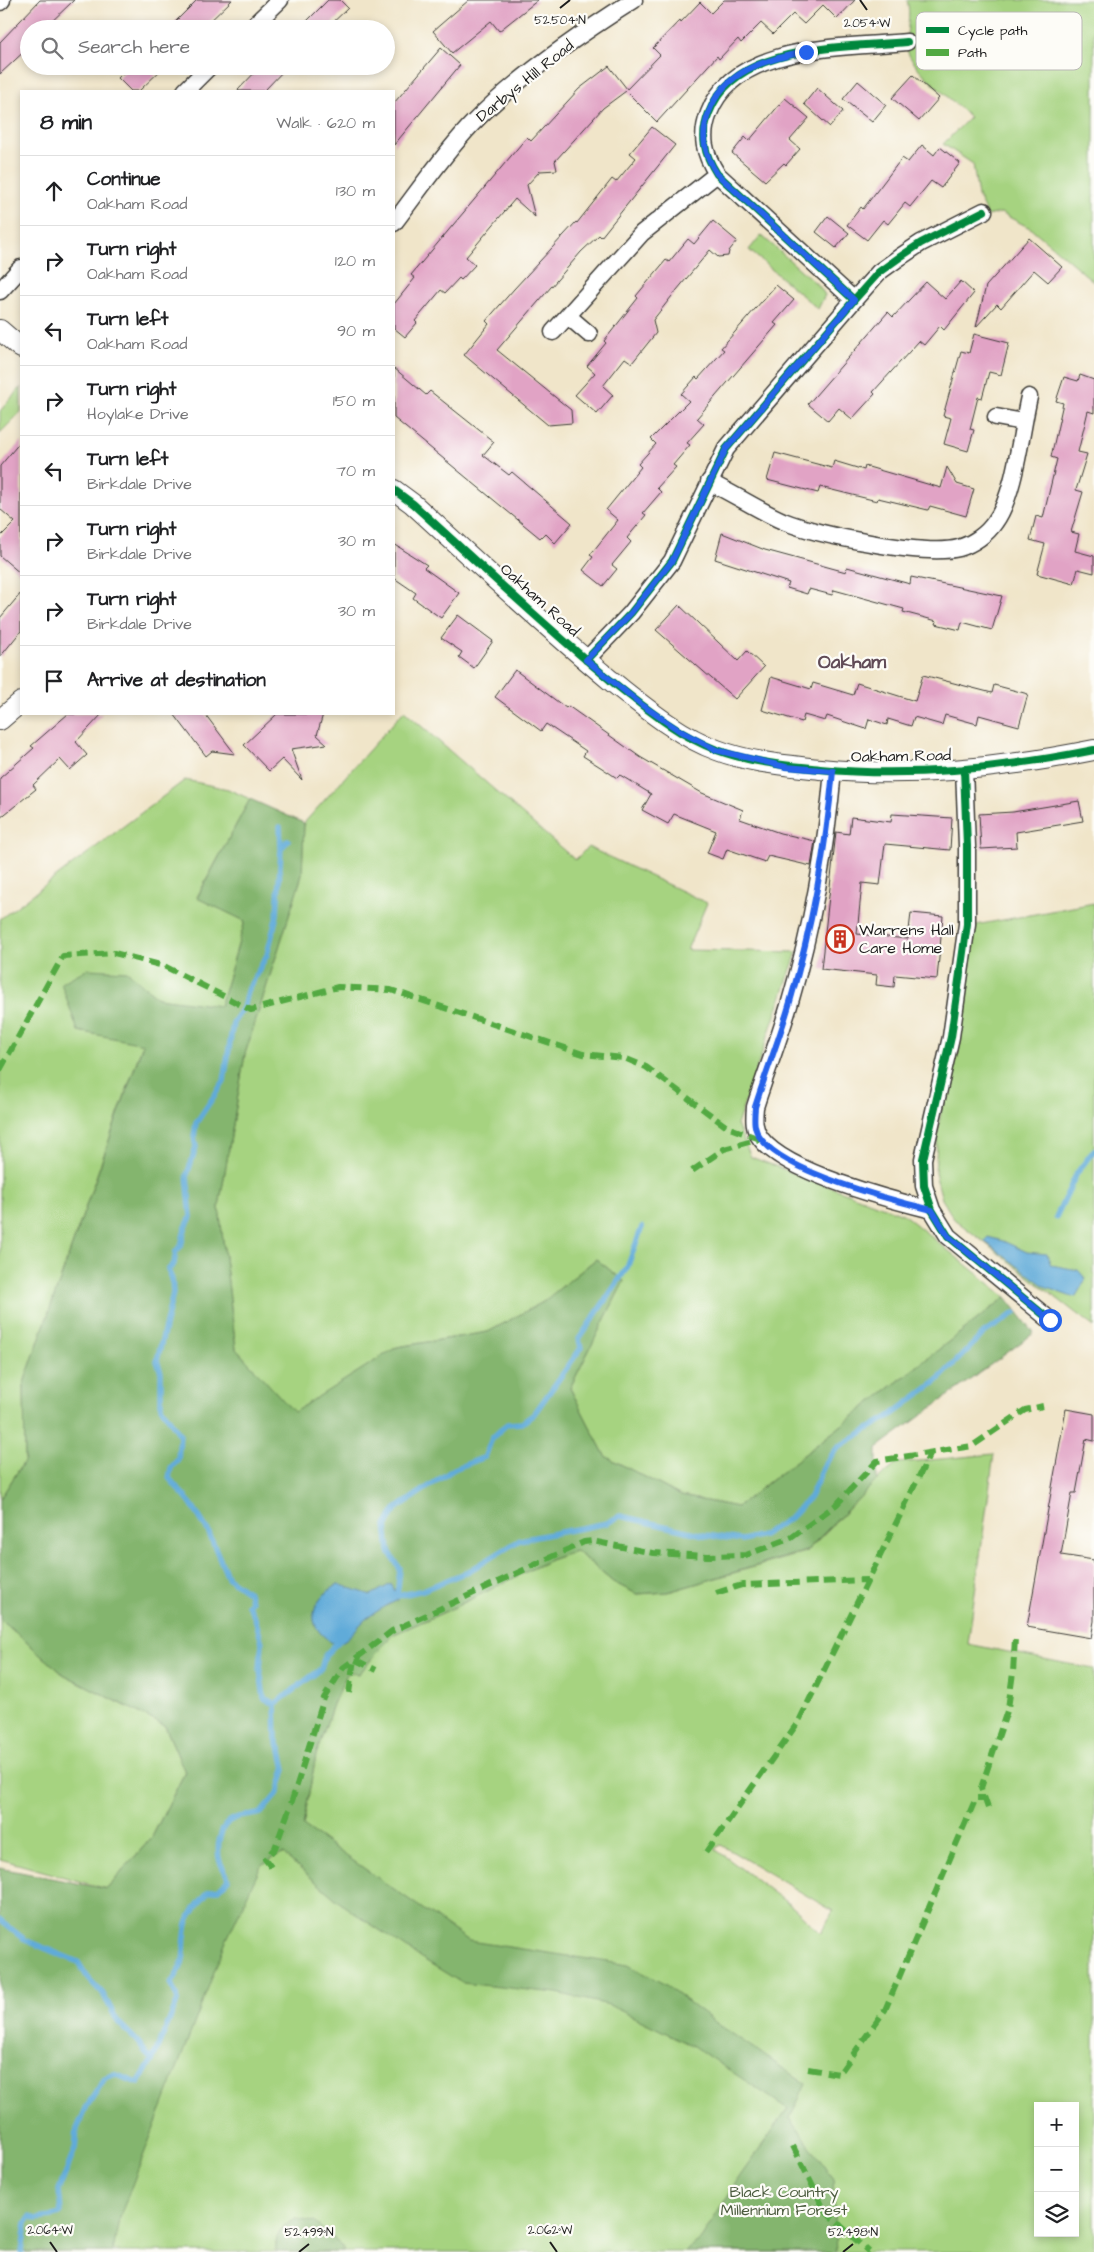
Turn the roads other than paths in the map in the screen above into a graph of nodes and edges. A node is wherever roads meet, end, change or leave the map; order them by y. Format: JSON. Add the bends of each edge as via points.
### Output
{"nodes":[{"id":1,"x":280,"y":0,"type":"edge"},
{"id":2,"x":634,"y":0,"type":"edge"},
{"id":3,"x":259,"y":20,"type":"edge"},
{"id":4,"x":907,"y":42,"type":"dead end"},
{"id":5,"x":201,"y":75,"type":"edge"},
{"id":6,"x":186,"y":90,"type":"edge"},
{"id":7,"x":717,"y":174,"type":"junction"},
{"id":8,"x":984,"y":211,"type":"dead end"},
{"id":9,"x":395,"y":222,"type":"edge"},
{"id":10,"x":20,"y":269,"type":"edge"},
{"id":11,"x":0,"y":291,"type":"edge"},
{"id":12,"x":854,"y":300,"type":"junction"},
{"id":13,"x":568,"y":316,"type":"junction"},
{"id":14,"x":0,"y":330,"type":"edge"},
{"id":15,"x":553,"y":332,"type":"dead end"},
{"id":16,"x":590,"y":334,"type":"dead end"},
{"id":17,"x":20,"y":347,"type":"edge"},
{"id":18,"x":1029,"y":398,"type":"dead end"},
{"id":19,"x":996,"y":417,"type":"dead end"},
{"id":20,"x":1023,"y":422,"type":"junction"},
{"id":21,"x":709,"y":482,"type":"junction"},
{"id":22,"x":395,"y":491,"type":"edge"},
{"id":23,"x":586,"y":660,"type":"junction"},
{"id":24,"x":20,"y":703,"type":"edge"},
{"id":25,"x":0,"y":720,"type":"edge"},
{"id":26,"x":1094,"y":750,"type":"edge"},
{"id":27,"x":964,"y":769,"type":"junction"},
{"id":28,"x":833,"y":771,"type":"junction"},
{"id":29,"x":932,"y":1210,"type":"junction"},
{"id":30,"x":1050,"y":1320,"type":"dead end"}],
"edges":[{"from":1,"to":3,"type":"street"},
{"from":2,"to":9,"type":"street","name":"Darbys Hill Road","via":[[551,58],[472,124]]},
{"from":4,"to":7,"type":"street","via":[[775,57],[730,81],[718,92],[704,125],[705,151]]},
{"from":5,"to":6,"type":"street"},
{"from":7,"to":12,"type":"street"},
{"from":7,"to":13,"type":"street","via":[[642,233]]},
{"from":8,"to":12,"type":"street","via":[[900,257],[880,272]]},
{"from":10,"to":11,"type":"street"},
{"from":12,"to":21,"type":"street","via":[[726,449]]},
{"from":13,"to":15,"type":"street"},
{"from":13,"to":16,"type":"street"},
{"from":14,"to":17,"type":"street"},
{"from":18,"to":20,"type":"street"},
{"from":19,"to":20,"type":"street"},
{"from":20,"to":21,"type":"street","via":[[1008,495],[996,521],[981,537],[960,548],[941,551],[876,544],[823,533],[784,521]]},
{"from":21,"to":23,"type":"street","via":[[672,561],[631,613]]},
{"from":22,"to":23,"type":"street","name":"Oakham Road"},
{"from":23,"to":28,"type":"street","name":"Oakham Road","via":[[642,705],[716,750],[786,767]]},
{"from":24,"to":25,"type":"street"},
{"from":26,"to":27,"type":"street","name":"Oakham Road","via":[[1047,760]]},
{"from":27,"to":28,"type":"street","name":"Oakham Road"},
{"from":27,"to":29,"type":"street","name":"Oakham Road","via":[[966,924],[951,1037],[923,1159],[924,1186]]},
{"from":28,"to":29,"type":"street","name":"Oakham Road","via":[[813,912],[790,1002],[755,1107],[753,1124],[760,1138],[786,1159],[848,1186]]},
{"from":29,"to":30,"type":"street","name":"Oakham Road","via":[[948,1236]]}]}
